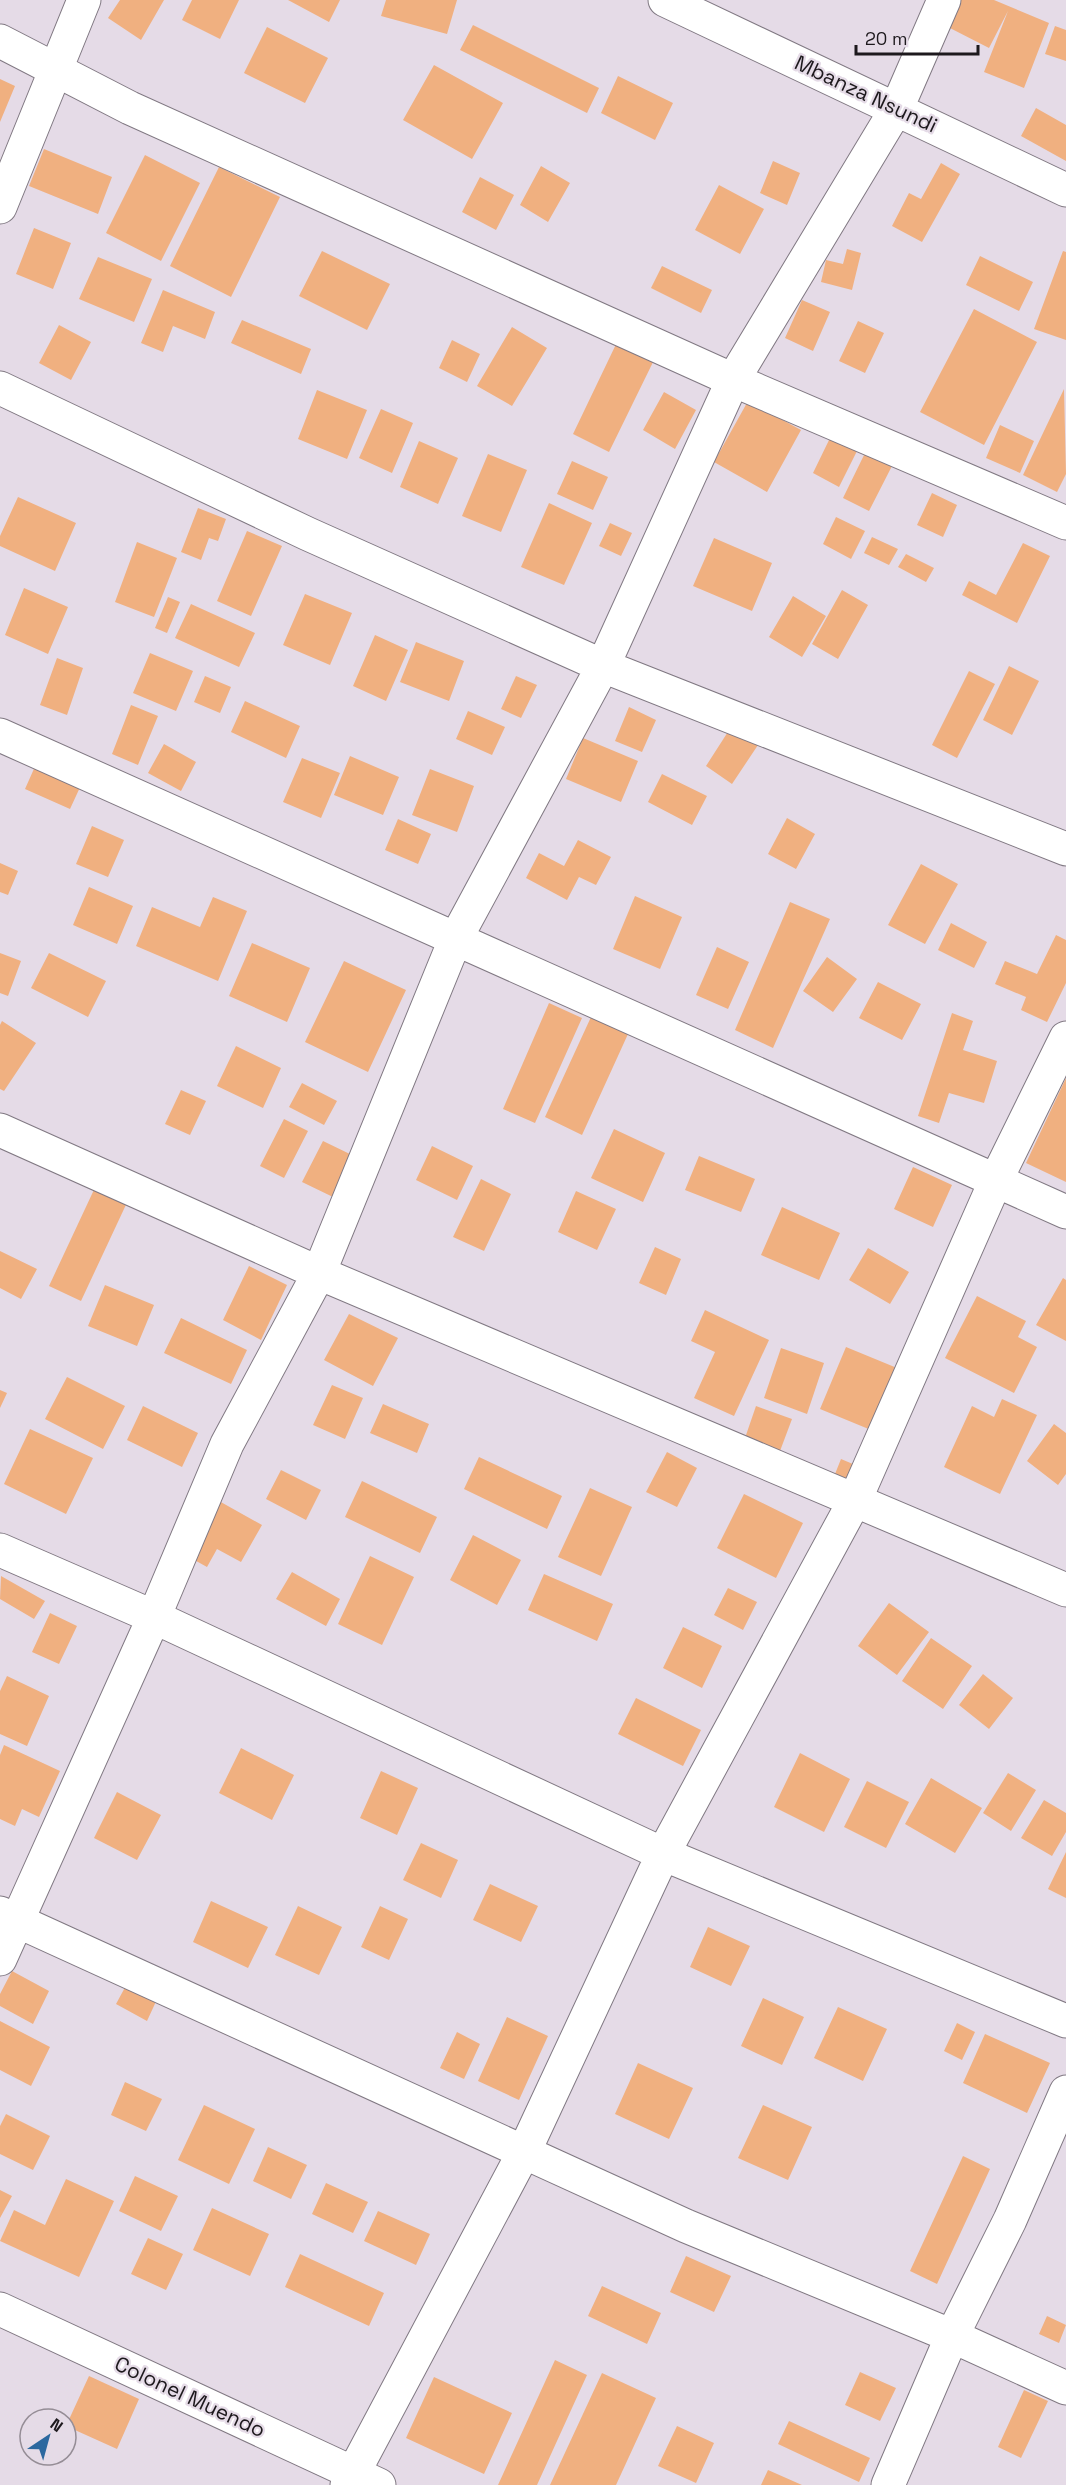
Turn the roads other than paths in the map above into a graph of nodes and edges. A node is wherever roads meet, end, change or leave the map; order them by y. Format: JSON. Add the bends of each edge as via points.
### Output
{"nodes":[{"id":1,"x":84,"y":0,"type":"edge"},
{"id":2,"x":665,"y":0,"type":"edge"},
{"id":3,"x":944,"y":0,"type":"edge"},
{"id":4,"x":0,"y":41,"type":"edge"},
{"id":5,"x":56,"y":68,"type":"junction"},
{"id":6,"x":897,"y":108,"type":"junction"},
{"id":7,"x":1066,"y":190,"type":"edge"},
{"id":8,"x":0,"y":207,"type":"edge"},
{"id":9,"x":733,"y":380,"type":"junction"},
{"id":10,"x":0,"y":388,"type":"edge"},
{"id":11,"x":1066,"y":523,"type":"edge"},
{"id":12,"x":603,"y":666,"type":"junction"},
{"id":13,"x":0,"y":735,"type":"edge"},
{"id":14,"x":1066,"y":849,"type":"edge"},
{"id":15,"x":455,"y":940,"type":"junction"},
{"id":16,"x":1066,"y":1038,"type":"edge"},
{"id":17,"x":0,"y":1130,"type":"edge"},
{"id":18,"x":996,"y":1180,"type":"junction"},
{"id":19,"x":1066,"y":1212,"type":"edge"},
{"id":20,"x":319,"y":1273,"type":"junction"},
{"id":21,"x":855,"y":1500,"type":"junction"},
{"id":22,"x":0,"y":1550,"type":"edge"},
{"id":23,"x":1066,"y":1590,"type":"edge"},
{"id":24,"x":154,"y":1617,"type":"junction"},
{"id":25,"x":663,"y":1854,"type":"junction"},
{"id":26,"x":9,"y":1917,"type":"edge"},
{"id":27,"x":0,"y":1959,"type":"edge"},
{"id":28,"x":1066,"y":2021,"type":"edge"},
{"id":29,"x":1066,"y":2092,"type":"edge"},
{"id":30,"x":524,"y":2152,"type":"junction"},
{"id":31,"x":0,"y":2309,"type":"edge"},
{"id":32,"x":952,"y":2336,"type":"junction"},
{"id":33,"x":1066,"y":2388,"type":"edge"},
{"id":34,"x":360,"y":2481,"type":"edge"},
{"id":35,"x":888,"y":2485,"type":"edge"}],
"edges":[{"from":1,"to":5,"type":"street"},
{"from":2,"to":6,"type":"street","name":"Mbanza Nsundi"},
{"from":3,"to":6,"type":"street"},
{"from":4,"to":5,"type":"street"},
{"from":5,"to":8,"type":"street"},
{"from":5,"to":9,"type":"street","via":[[130,108]]},
{"from":6,"to":7,"type":"street","name":"Mbanza Nsundi"},
{"from":6,"to":9,"type":"street"},
{"from":9,"to":11,"type":"street"},
{"from":9,"to":12,"type":"street"},
{"from":10,"to":12,"type":"street","via":[[308,534]]},
{"from":12,"to":14,"type":"street"},
{"from":12,"to":15,"type":"street"},
{"from":13,"to":15,"type":"street"},
{"from":15,"to":18,"type":"street"},
{"from":15,"to":20,"type":"street"},
{"from":16,"to":18,"type":"street"},
{"from":17,"to":20,"type":"street"},
{"from":18,"to":19,"type":"street"},
{"from":18,"to":21,"type":"street"},
{"from":20,"to":21,"type":"street"},
{"from":20,"to":24,"type":"street","via":[[227,1443]]},
{"from":21,"to":23,"type":"street"},
{"from":21,"to":25,"type":"street"},
{"from":22,"to":24,"type":"street"},
{"from":24,"to":25,"type":"street"},
{"from":24,"to":26,"type":"street"},
{"from":25,"to":28,"type":"street"},
{"from":25,"to":30,"type":"street"},
{"from":26,"to":27,"type":"street"},
{"from":26,"to":30,"type":"street"},
{"from":29,"to":32,"type":"street","via":[[1010,2220]]},
{"from":30,"to":32,"type":"street","via":[[686,2226]]},
{"from":30,"to":34,"type":"street"},
{"from":31,"to":34,"type":"street","name":"Colonel Muendo"},
{"from":32,"to":33,"type":"street"},
{"from":32,"to":35,"type":"street"}]}
